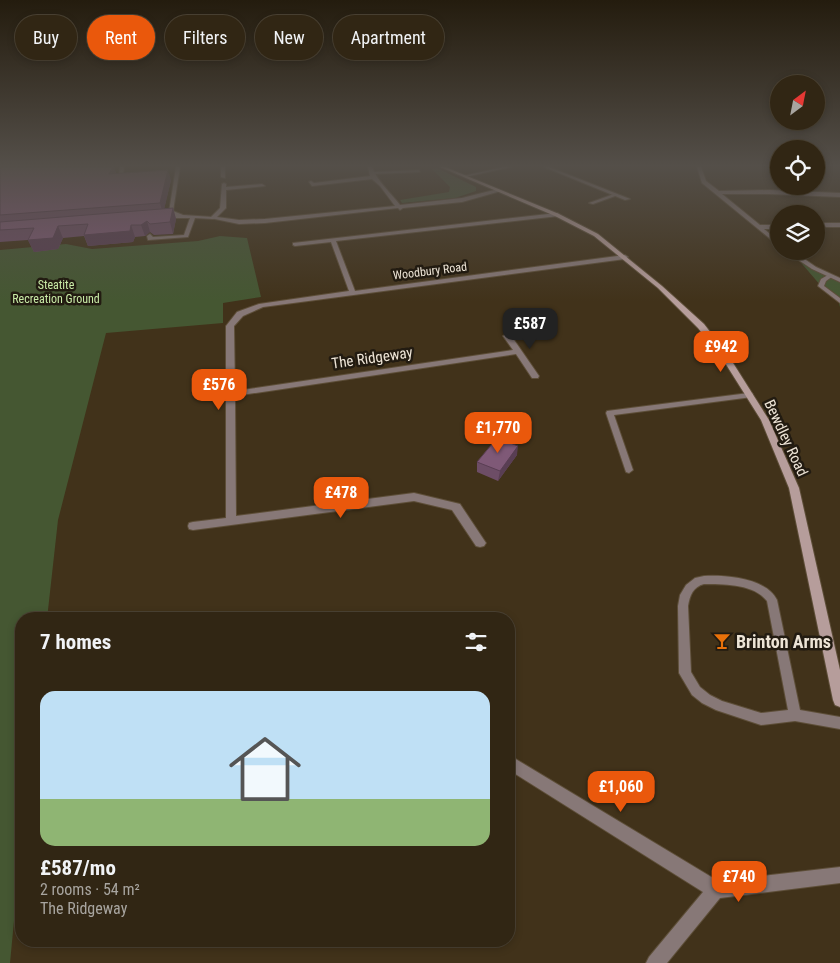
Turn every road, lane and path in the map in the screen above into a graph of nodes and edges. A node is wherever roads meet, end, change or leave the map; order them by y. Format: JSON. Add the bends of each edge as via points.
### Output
{"nodes":[{"id":1,"x":170,"y":212,"type":"edge"},
{"id":2,"x":219,"y":212,"type":"edge"},
{"id":3,"x":358,"y":212,"type":"edge"},
{"id":4,"x":549,"y":212,"type":"edge"},
{"id":5,"x":739,"y":212,"type":"edge"},
{"id":6,"x":557,"y":215,"type":"junction"},
{"id":7,"x":182,"y":216,"type":"junction"},
{"id":8,"x":193,"y":216,"type":"junction"},
{"id":9,"x":162,"y":217,"type":"edge"},
{"id":10,"x":213,"y":218,"type":"junction"},
{"id":11,"x":825,"y":225,"type":"edge"},
{"id":12,"x":840,"y":225,"type":"edge"},
{"id":13,"x":770,"y":227,"type":"edge"},
{"id":14,"x":759,"y":228,"type":"junction"},
{"id":15,"x":150,"y":236,"type":"edge"},
{"id":16,"x":770,"y":237,"type":"edge"},
{"id":17,"x":333,"y":240,"type":"junction"},
{"id":18,"x":295,"y":244,"type":"dead end"},
{"id":19,"x":625,"y":257,"type":"junction"},
{"id":20,"x":801,"y":260,"type":"edge"},
{"id":21,"x":830,"y":276,"type":"junction"},
{"id":22,"x":840,"y":280,"type":"edge"},
{"id":23,"x":353,"y":292,"type":"junction"},
{"id":24,"x":840,"y":301,"type":"edge"},
{"id":25,"x":507,"y":336,"type":"dead end"},
{"id":26,"x":517,"y":352,"type":"junction"},
{"id":27,"x":535,"y":376,"type":"dead end"},
{"id":28,"x":231,"y":394,"type":"junction"},
{"id":29,"x":749,"y":395,"type":"junction"},
{"id":30,"x":629,"y":470,"type":"dead end"},
{"id":31,"x":231,"y":521,"type":"junction"},
{"id":32,"x":192,"y":526,"type":"dead end"},
{"id":33,"x":480,"y":543,"type":"dead end"},
{"id":34,"x":840,"y":700,"type":"edge"},
{"id":35,"x":795,"y":715,"type":"junction"},
{"id":36,"x":840,"y":723,"type":"edge"},
{"id":37,"x":515,"y":766,"type":"edge"},
{"id":38,"x":840,"y":875,"type":"edge"},
{"id":39,"x":716,"y":890,"type":"junction"},
{"id":40,"x":655,"y":963,"type":"edge"}],
"edges":[{"from":1,"to":7,"type":"lane"},
{"from":2,"to":10,"type":"street"},
{"from":3,"to":10,"type":"street","via":[[252,222]]},
{"from":4,"to":6,"type":"main road","name":"Bewdley Road"},
{"from":5,"to":14,"type":"street"},
{"from":6,"to":17,"type":"street"},
{"from":6,"to":19,"type":"main road","name":"Bewdley Road","via":[[596,235]]},
{"from":7,"to":8,"type":"lane"},
{"from":7,"to":9,"type":"lane"},
{"from":8,"to":10,"type":"lane"},
{"from":8,"to":15,"type":"lane","via":[[186,236],[150,239]]},
{"from":11,"to":12,"type":"street"},
{"from":13,"to":14,"type":"street"},
{"from":14,"to":16,"type":"street"},
{"from":17,"to":18,"type":"street"},
{"from":17,"to":23,"type":"street"},
{"from":19,"to":23,"type":"street","name":"Woodbury Road"},
{"from":19,"to":29,"type":"main road","name":"Bewdley Road","via":[[701,326]]},
{"from":20,"to":21,"type":"street"},
{"from":21,"to":22,"type":"street"},
{"from":21,"to":24,"type":"lane","via":[[823,280],[821,286]]},
{"from":23,"to":28,"type":"street","name":"Woodbury Road","via":[[261,304],[240,314],[230,326]]},
{"from":25,"to":26,"type":"street"},
{"from":26,"to":27,"type":"street"},
{"from":26,"to":28,"type":"street","name":"The Ridgeway"},
{"from":28,"to":31,"type":"street"},
{"from":29,"to":30,"type":"lane","via":[[610,414]]},
{"from":29,"to":34,"type":"main road","name":"Bewdley Road","via":[[765,420],[794,488]]},
{"from":31,"to":32,"type":"street"},
{"from":31,"to":33,"type":"street","via":[[414,497],[456,507]]},
{"from":35,"to":35,"type":"lane","via":[[762,719],[720,706],[696,691],[685,673],[683,606],[684,596],[690,587],[700,580],[711,579],[753,586],[768,594],[772,600]]},
{"from":35,"to":36,"type":"lane"},
{"from":37,"to":39,"type":"street"},
{"from":38,"to":39,"type":"street"},
{"from":39,"to":40,"type":"street"}]}
